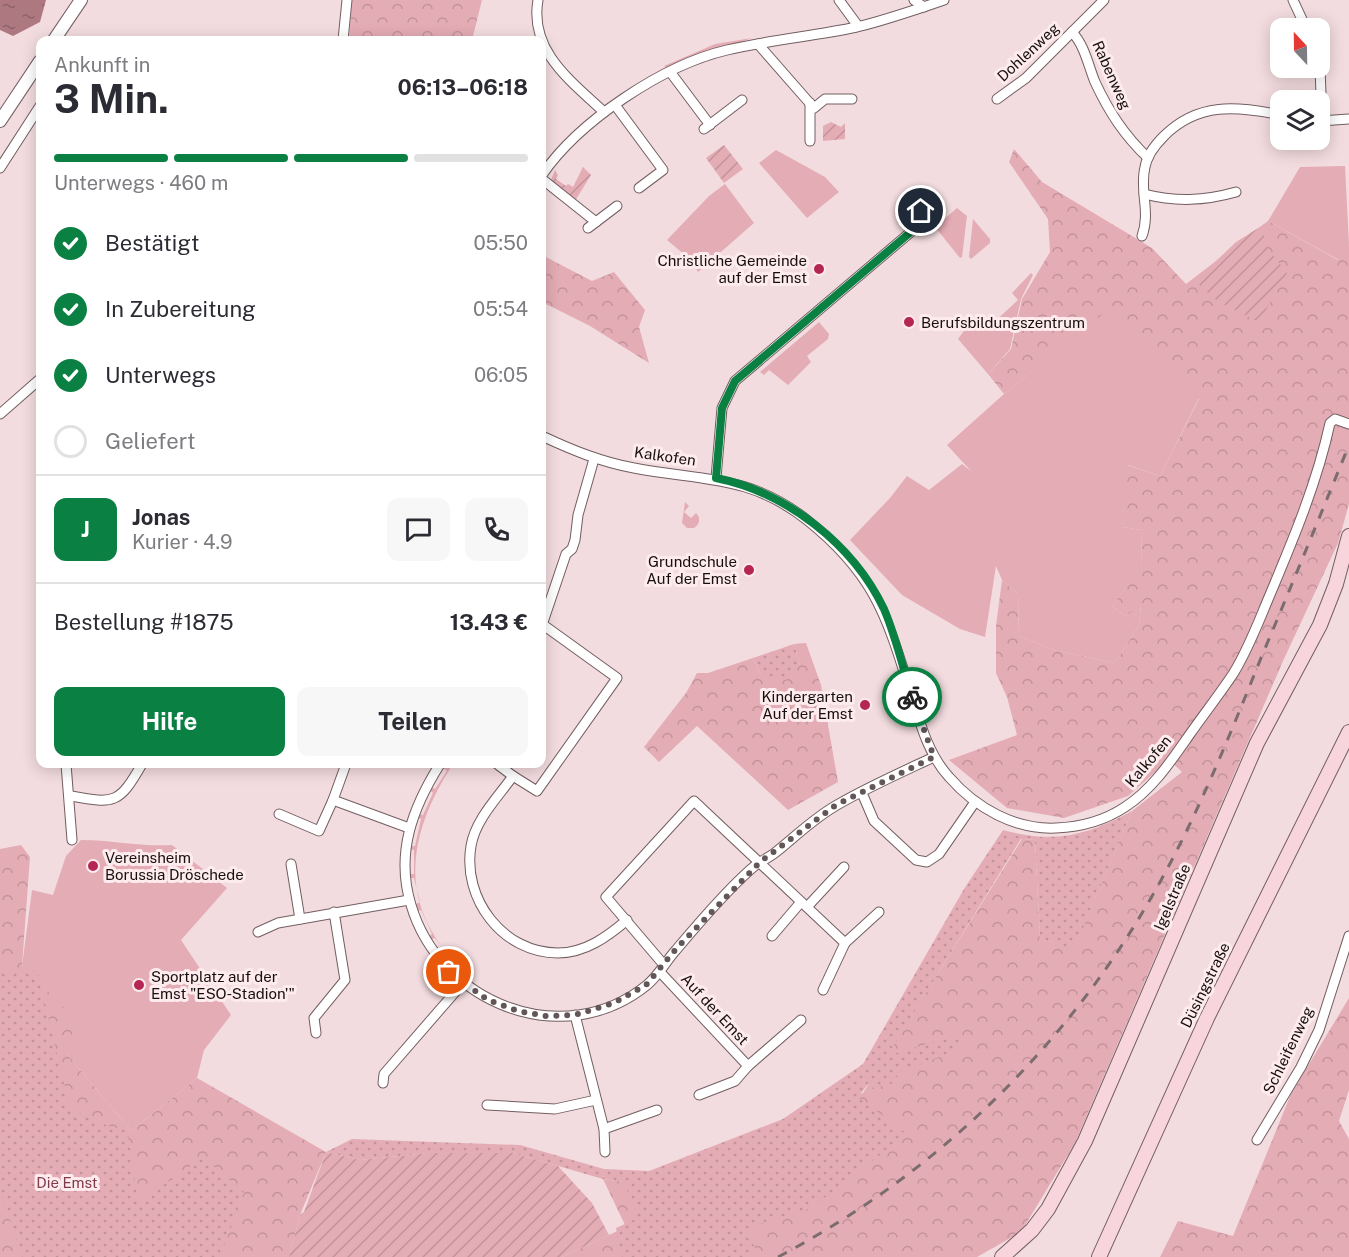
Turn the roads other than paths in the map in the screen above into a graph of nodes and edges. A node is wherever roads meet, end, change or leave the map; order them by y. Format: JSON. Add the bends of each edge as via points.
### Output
{"nodes":[{"id":1,"x":81,"y":0,"type":"edge"},
{"id":2,"x":346,"y":0,"type":"edge"},
{"id":3,"x":538,"y":0,"type":"edge"},
{"id":4,"x":839,"y":0,"type":"edge"},
{"id":5,"x":914,"y":0,"type":"edge"},
{"id":6,"x":944,"y":0,"type":"edge"},
{"id":7,"x":1104,"y":0,"type":"edge"},
{"id":8,"x":1293,"y":0,"type":"edge"},
{"id":9,"x":924,"y":7,"type":"junction"},
{"id":10,"x":1301,"y":18,"type":"edge"},
{"id":11,"x":858,"y":26,"type":"junction"},
{"id":12,"x":1072,"y":32,"type":"junction"},
{"id":13,"x":57,"y":36,"type":"edge"},
{"id":14,"x":343,"y":36,"type":"edge"},
{"id":15,"x":540,"y":36,"type":"edge"},
{"id":16,"x":758,"y":44,"type":"junction"},
{"id":17,"x":546,"y":50,"type":"edge"},
{"id":18,"x":36,"y":67,"type":"edge"},
{"id":19,"x":671,"y":73,"type":"junction"},
{"id":20,"x":852,"y":99,"type":"dead end"},
{"id":21,"x":997,"y":99,"type":"dead end"},
{"id":22,"x":742,"y":100,"type":"dead end"},
{"id":23,"x":810,"y":104,"type":"junction"},
{"id":24,"x":615,"y":105,"type":"junction"},
{"id":25,"x":36,"y":112,"type":"edge"},
{"id":26,"x":604,"y":112,"type":"junction"},
{"id":27,"x":1270,"y":113,"type":"edge"},
{"id":28,"x":1349,"y":119,"type":"edge"},
{"id":29,"x":1330,"y":120,"type":"edge"},
{"id":30,"x":0,"y":122,"type":"edge"},
{"id":31,"x":810,"y":141,"type":"dead end"},
{"id":32,"x":1148,"y":158,"type":"junction"},
{"id":33,"x":0,"y":168,"type":"edge"},
{"id":34,"x":546,"y":171,"type":"edge"},
{"id":35,"x":546,"y":181,"type":"edge"},
{"id":36,"x":639,"y":188,"type":"dead end"},
{"id":37,"x":1236,"y":192,"type":"dead end"},
{"id":38,"x":1144,"y":194,"type":"junction"},
{"id":39,"x":617,"y":206,"type":"dead end"},
{"id":40,"x":921,"y":211,"type":"dead end"},
{"id":41,"x":1142,"y":236,"type":"dead end"},
{"id":42,"x":36,"y":382,"type":"edge"},
{"id":43,"x":0,"y":414,"type":"edge"},
{"id":44,"x":1349,"y":424,"type":"edge"},
{"id":45,"x":546,"y":438,"type":"edge"},
{"id":46,"x":594,"y":459,"type":"junction"},
{"id":47,"x":716,"y":478,"type":"junction"},
{"id":48,"x":1349,"y":536,"type":"edge"},
{"id":49,"x":546,"y":613,"type":"edge"},
{"id":50,"x":546,"y":628,"type":"edge"},
{"id":51,"x":1349,"y":732,"type":"edge"},
{"id":52,"x":934,"y":757,"type":"junction"},
{"id":53,"x":67,"y":768,"type":"edge"},
{"id":54,"x":139,"y":768,"type":"edge"},
{"id":55,"x":344,"y":768,"type":"edge"},
{"id":56,"x":437,"y":768,"type":"edge"},
{"id":57,"x":502,"y":768,"type":"edge"},
{"id":58,"x":513,"y":776,"type":"junction"},
{"id":59,"x":862,"y":793,"type":"junction"},
{"id":60,"x":71,"y":796,"type":"junction"},
{"id":61,"x":333,"y":800,"type":"junction"},
{"id":62,"x":975,"y":802,"type":"junction"},
{"id":63,"x":279,"y":814,"type":"dead end"},
{"id":64,"x":409,"y":828,"type":"junction"},
{"id":65,"x":72,"y":840,"type":"dead end"},
{"id":66,"x":760,"y":862,"type":"junction"},
{"id":67,"x":291,"y":864,"type":"dead end"},
{"id":68,"x":844,"y":867,"type":"dead end"},
{"id":69,"x":409,"y":900,"type":"junction"},
{"id":70,"x":804,"y":904,"type":"junction"},
{"id":71,"x":334,"y":912,"type":"junction"},
{"id":72,"x":879,"y":912,"type":"dead end"},
{"id":73,"x":300,"y":919,"type":"junction"},
{"id":74,"x":627,"y":920,"type":"junction"},
{"id":75,"x":258,"y":932,"type":"dead end"},
{"id":76,"x":772,"y":936,"type":"dead end"},
{"id":77,"x":1349,"y":936,"type":"edge"},
{"id":78,"x":845,"y":943,"type":"junction"},
{"id":79,"x":662,"y":969,"type":"junction"},
{"id":80,"x":463,"y":983,"type":"junction"},
{"id":81,"x":823,"y":990,"type":"dead end"},
{"id":82,"x":575,"y":1015,"type":"junction"},
{"id":83,"x":801,"y":1020,"type":"dead end"},
{"id":84,"x":316,"y":1032,"type":"dead end"},
{"id":85,"x":748,"y":1066,"type":"junction"},
{"id":86,"x":383,"y":1083,"type":"dead end"},
{"id":87,"x":699,"y":1095,"type":"dead end"},
{"id":88,"x":596,"y":1100,"type":"junction"},
{"id":89,"x":487,"y":1104,"type":"dead end"},
{"id":90,"x":657,"y":1110,"type":"dead end"},
{"id":91,"x":604,"y":1129,"type":"junction"},
{"id":92,"x":1257,"y":1140,"type":"dead end"},
{"id":93,"x":605,"y":1152,"type":"dead end"},
{"id":94,"x":1002,"y":1257,"type":"edge"},
{"id":95,"x":1099,"y":1257,"type":"edge"}],
"edges":[{"from":1,"to":13,"type":"street"},
{"from":2,"to":14,"type":"street"},
{"from":3,"to":15,"type":"street"},
{"from":4,"to":11,"type":"street"},
{"from":5,"to":9,"type":"street"},
{"from":6,"to":9,"type":"street"},
{"from":7,"to":12,"type":"street","name":"Dohlenweg"},
{"from":8,"to":10,"type":"street"},
{"from":9,"to":11,"type":"street"},
{"from":11,"to":16,"type":"street"},
{"from":12,"to":21,"type":"street","name":"Dohlenweg","via":[[1026,78]]},
{"from":12,"to":32,"type":"street","name":"Rabenweg","via":[[1080,40],[1114,119]]},
{"from":16,"to":19,"type":"street","via":[[704,57]]},
{"from":16,"to":23,"type":"street"},
{"from":17,"to":26,"type":"street","via":[[554,65]]},
{"from":18,"to":30,"type":"street"},
{"from":19,"to":22,"type":"street","via":[[707,127]]},
{"from":19,"to":24,"type":"street"},
{"from":20,"to":23,"type":"street","via":[[825,99],[814,108]]},
{"from":23,"to":31,"type":"street"},
{"from":24,"to":26,"type":"street"},
{"from":24,"to":36,"type":"street","via":[[663,170]]},
{"from":25,"to":33,"type":"street"},
{"from":26,"to":34,"type":"street","via":[[567,142]]},
{"from":27,"to":32,"type":"street","via":[[1241,107],[1206,110],[1189,116],[1173,127]]},
{"from":28,"to":29,"type":"street"},
{"from":32,"to":38,"type":"street"},
{"from":35,"to":39,"type":"street","via":[[592,225]]},
{"from":37,"to":38,"type":"street","via":[[1182,200]]},
{"from":38,"to":41,"type":"street","via":[[1148,221]]},
{"from":40,"to":47,"type":"street","via":[[912,231],[735,381],[722,408]]},
{"from":42,"to":43,"type":"street"},
{"from":44,"to":62,"type":"street","name":"Kalkofen","via":[[1335,419],[1330,423],[1321,465],[1239,663],[1153,783],[1116,813],[1076,826],[1038,829],[1010,822]]},
{"from":45,"to":46,"type":"street","name":"Kalkofen"},
{"from":46,"to":47,"type":"street","name":"Kalkofen"},
{"from":46,"to":49,"type":"street","via":[[575,540],[566,554]]},
{"from":47,"to":52,"type":"street","name":"Kalkofen","via":[[754,488],[782,502],[849,556],[884,609]]},
{"from":48,"to":94,"type":"main road","name":"Igelstraße","via":[[1320,625],[1257,743],[1085,1141],[1048,1209]]},
{"from":50,"to":58,"type":"street","via":[[617,678],[537,791]]},
{"from":51,"to":95,"type":"main road","name":"Düsingstraße","via":[[1207,1018]]},
{"from":52,"to":59,"type":"street","name":"Auf der Emst"},
{"from":52,"to":62,"type":"street","name":"Kalkofen"},
{"from":53,"to":60,"type":"street"},
{"from":54,"to":60,"type":"street","via":[[120,796],[112,800],[101,802]]},
{"from":55,"to":61,"type":"street"},
{"from":56,"to":64,"type":"street","name":"Auf der Emst","via":[[423,790]]},
{"from":57,"to":58,"type":"street"},
{"from":58,"to":74,"type":"street","via":[[480,823],[471,846],[471,875],[486,915],[502,933],[518,942],[558,953],[578,950],[606,938]]},
{"from":59,"to":62,"type":"street","via":[[874,821],[916,860],[927,862],[939,854]]},
{"from":59,"to":66,"type":"street","name":"Auf der Emst","via":[[836,805]]},
{"from":60,"to":65,"type":"street"},
{"from":61,"to":63,"type":"street","via":[[319,831]]},
{"from":61,"to":64,"type":"street"},
{"from":64,"to":69,"type":"street","name":"Auf der Emst","via":[[404,858]]},
{"from":66,"to":70,"type":"street"},
{"from":66,"to":74,"type":"street","via":[[694,801],[606,897]]},
{"from":66,"to":79,"type":"street","name":"Auf der Emst"},
{"from":67,"to":73,"type":"street"},
{"from":68,"to":70,"type":"street"},
{"from":69,"to":71,"type":"street"},
{"from":69,"to":80,"type":"street","name":"Auf der Emst","via":[[429,948]]},
{"from":70,"to":76,"type":"street"},
{"from":70,"to":78,"type":"street"},
{"from":71,"to":73,"type":"street"},
{"from":71,"to":84,"type":"street","via":[[345,980],[315,1018]]},
{"from":72,"to":78,"type":"street"},
{"from":73,"to":75,"type":"street"},
{"from":74,"to":79,"type":"street"},
{"from":77,"to":92,"type":"street","name":"Schleifenweg","via":[[1319,1030]]},
{"from":78,"to":81,"type":"street"},
{"from":79,"to":82,"type":"street","name":"Auf der Emst","via":[[646,985],[622,999]]},
{"from":79,"to":85,"type":"street","name":"Auf der Emst"},
{"from":80,"to":82,"type":"street","name":"Auf der Emst","via":[[488,1000],[518,1011],[546,1016]]},
{"from":80,"to":86,"type":"street","via":[[384,1074]]},
{"from":82,"to":88,"type":"street"},
{"from":83,"to":85,"type":"street","name":"Auf der Emst"},
{"from":85,"to":87,"type":"street","name":"Auf der Emst","via":[[735,1081]]},
{"from":88,"to":89,"type":"street","via":[[555,1109]]},
{"from":88,"to":91,"type":"street"},
{"from":90,"to":91,"type":"street"},
{"from":91,"to":93,"type":"street"}]}
